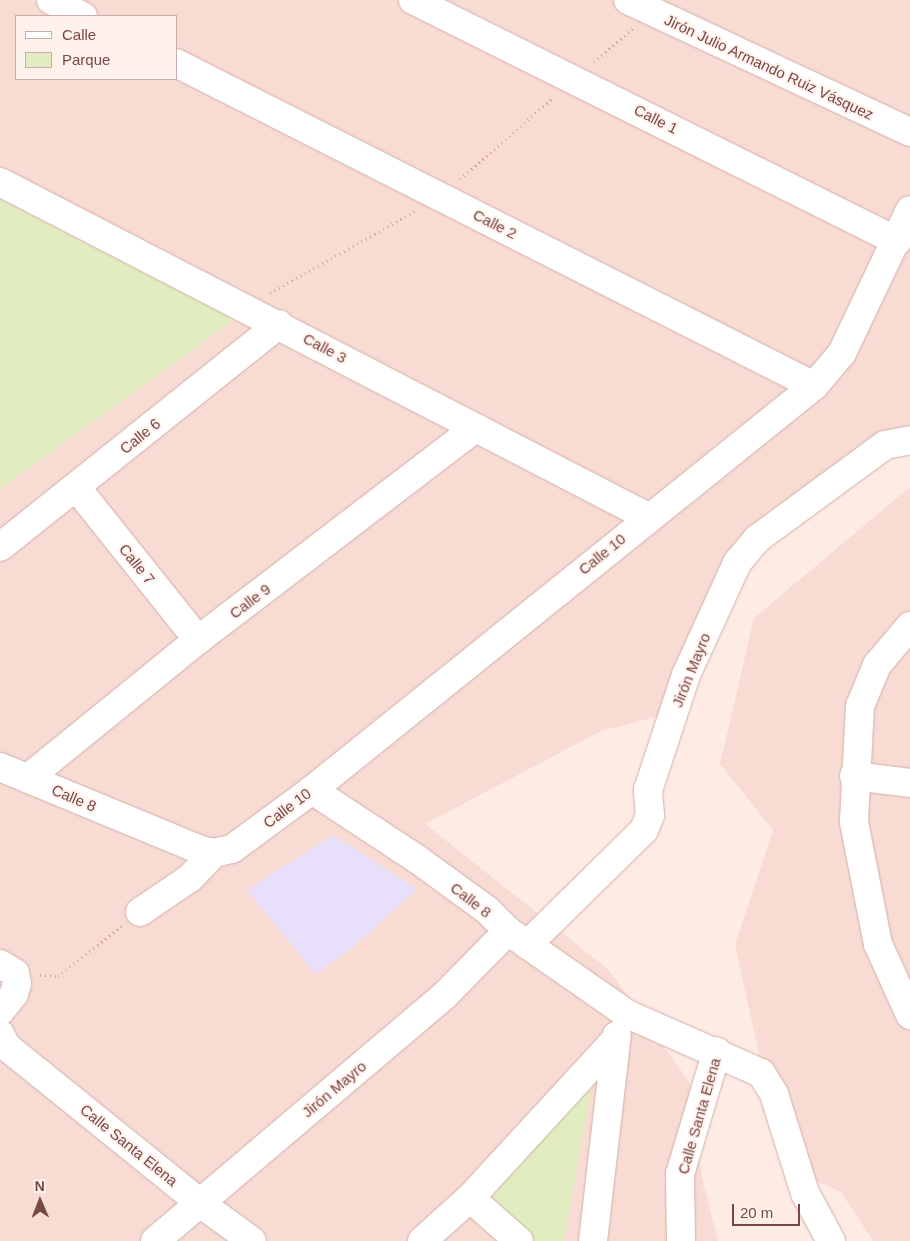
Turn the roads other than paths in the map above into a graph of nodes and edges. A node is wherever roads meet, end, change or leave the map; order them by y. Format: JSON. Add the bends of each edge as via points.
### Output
{"nodes":[{"id":1,"x":51,"y":0,"type":"edge"},
{"id":2,"x":413,"y":0,"type":"edge"},
{"id":3,"x":640,"y":6,"type":"edge"},
{"id":4,"x":81,"y":15,"type":"edge"},
{"id":5,"x":178,"y":64,"type":"edge"},
{"id":6,"x":910,"y":132,"type":"edge"},
{"id":7,"x":0,"y":182,"type":"edge"},
{"id":8,"x":910,"y":210,"type":"edge"},
{"id":9,"x":897,"y":241,"type":"junction"},
{"id":10,"x":279,"y":324,"type":"junction"},
{"id":11,"x":814,"y":386,"type":"junction"},
{"id":12,"x":475,"y":428,"type":"junction"},
{"id":13,"x":910,"y":440,"type":"edge"},
{"id":14,"x":76,"y":488,"type":"junction"},
{"id":15,"x":648,"y":516,"type":"junction"},
{"id":16,"x":0,"y":547,"type":"edge"},
{"id":17,"x":910,"y":626,"type":"edge"},
{"id":18,"x":198,"y":640,"type":"junction"},
{"id":19,"x":0,"y":767,"type":"edge"},
{"id":20,"x":854,"y":776,"type":"junction"},
{"id":21,"x":28,"y":778,"type":"junction"},
{"id":22,"x":910,"y":783,"type":"edge"},
{"id":23,"x":312,"y":790,"type":"junction"},
{"id":24,"x":223,"y":851,"type":"junction"},
{"id":25,"x":140,"y":912,"type":"road end"},
{"id":26,"x":518,"y":938,"type":"junction"},
{"id":27,"x":7,"y":969,"type":"edge"},
{"id":28,"x":0,"y":1011,"type":"edge"},
{"id":29,"x":627,"y":1014,"type":"junction"},
{"id":30,"x":910,"y":1015,"type":"edge"},
{"id":31,"x":616,"y":1039,"type":"junction"},
{"id":32,"x":2,"y":1047,"type":"edge"},
{"id":33,"x":717,"y":1051,"type":"junction"},
{"id":34,"x":470,"y":1198,"type":"junction"},
{"id":35,"x":200,"y":1203,"type":"junction"},
{"id":36,"x":155,"y":1241,"type":"edge"},
{"id":37,"x":252,"y":1241,"type":"edge"},
{"id":38,"x":422,"y":1241,"type":"edge"},
{"id":39,"x":519,"y":1241,"type":"edge"},
{"id":40,"x":593,"y":1241,"type":"edge"},
{"id":41,"x":681,"y":1241,"type":"edge"},
{"id":42,"x":831,"y":1241,"type":"edge"}],
"edges":[{"from":1,"to":4,"type":"street"},
{"from":2,"to":9,"type":"street","name":"Calle 1"},
{"from":3,"to":6,"type":"street","name":"Jirón Julio Armando Ruiz Vásquez"},
{"from":5,"to":11,"type":"street","name":"Calle 2"},
{"from":7,"to":10,"type":"street","name":"Calle 3"},
{"from":8,"to":9,"type":"street","name":"Calle 10"},
{"from":9,"to":11,"type":"street","name":"Calle 10","via":[[842,353]]},
{"from":10,"to":12,"type":"street","name":"Calle 3"},
{"from":10,"to":14,"type":"street","name":"Calle 6"},
{"from":11,"to":15,"type":"street","name":"Calle 10"},
{"from":12,"to":15,"type":"street","name":"Calle 3"},
{"from":12,"to":18,"type":"street","name":"Calle 9"},
{"from":13,"to":26,"type":"street","name":"Jirón Mayro","via":[[885,445],[757,539],[738,563],[686,676],[648,790],[650,815],[644,830]]},
{"from":14,"to":16,"type":"street","name":"Calle 6"},
{"from":14,"to":18,"type":"street","name":"Calle 7"},
{"from":15,"to":23,"type":"street","name":"Calle 10"},
{"from":17,"to":20,"type":"street","via":[[877,665],[860,706]]},
{"from":18,"to":21,"type":"street","name":"Calle 9"},
{"from":19,"to":21,"type":"street","name":"Calle 8"},
{"from":20,"to":22,"type":"street"},
{"from":20,"to":30,"type":"street","via":[[854,822],[878,944]]},
{"from":21,"to":24,"type":"street","name":"Calle 8","via":[[200,850]]},
{"from":23,"to":24,"type":"street","name":"Calle 10"},
{"from":23,"to":26,"type":"street","name":"Calle 8","via":[[417,859],[487,910]]},
{"from":24,"to":25,"type":"street","name":"Calle 10"},
{"from":26,"to":29,"type":"street","name":"Calle 8"},
{"from":26,"to":35,"type":"street","name":"Jirón Mayro","via":[[445,995]]},
{"from":27,"to":28,"type":"street","via":[[17,984],[14,994]]},
{"from":29,"to":31,"type":"street"},
{"from":29,"to":33,"type":"street","name":"Calle 8"},
{"from":31,"to":34,"type":"street"},
{"from":31,"to":40,"type":"street"},
{"from":32,"to":35,"type":"street","name":"Calle Santa Elena"},
{"from":33,"to":41,"type":"street","name":"Calle Santa Elena","via":[[680,1174]]},
{"from":33,"to":42,"type":"street","name":"Calle 8","via":[[762,1073],[774,1094],[805,1193]]},
{"from":34,"to":38,"type":"street"},
{"from":34,"to":39,"type":"street"},
{"from":35,"to":36,"type":"street","name":"Jirón Mayro"},
{"from":35,"to":37,"type":"street","name":"Calle Santa Elena"}]}
